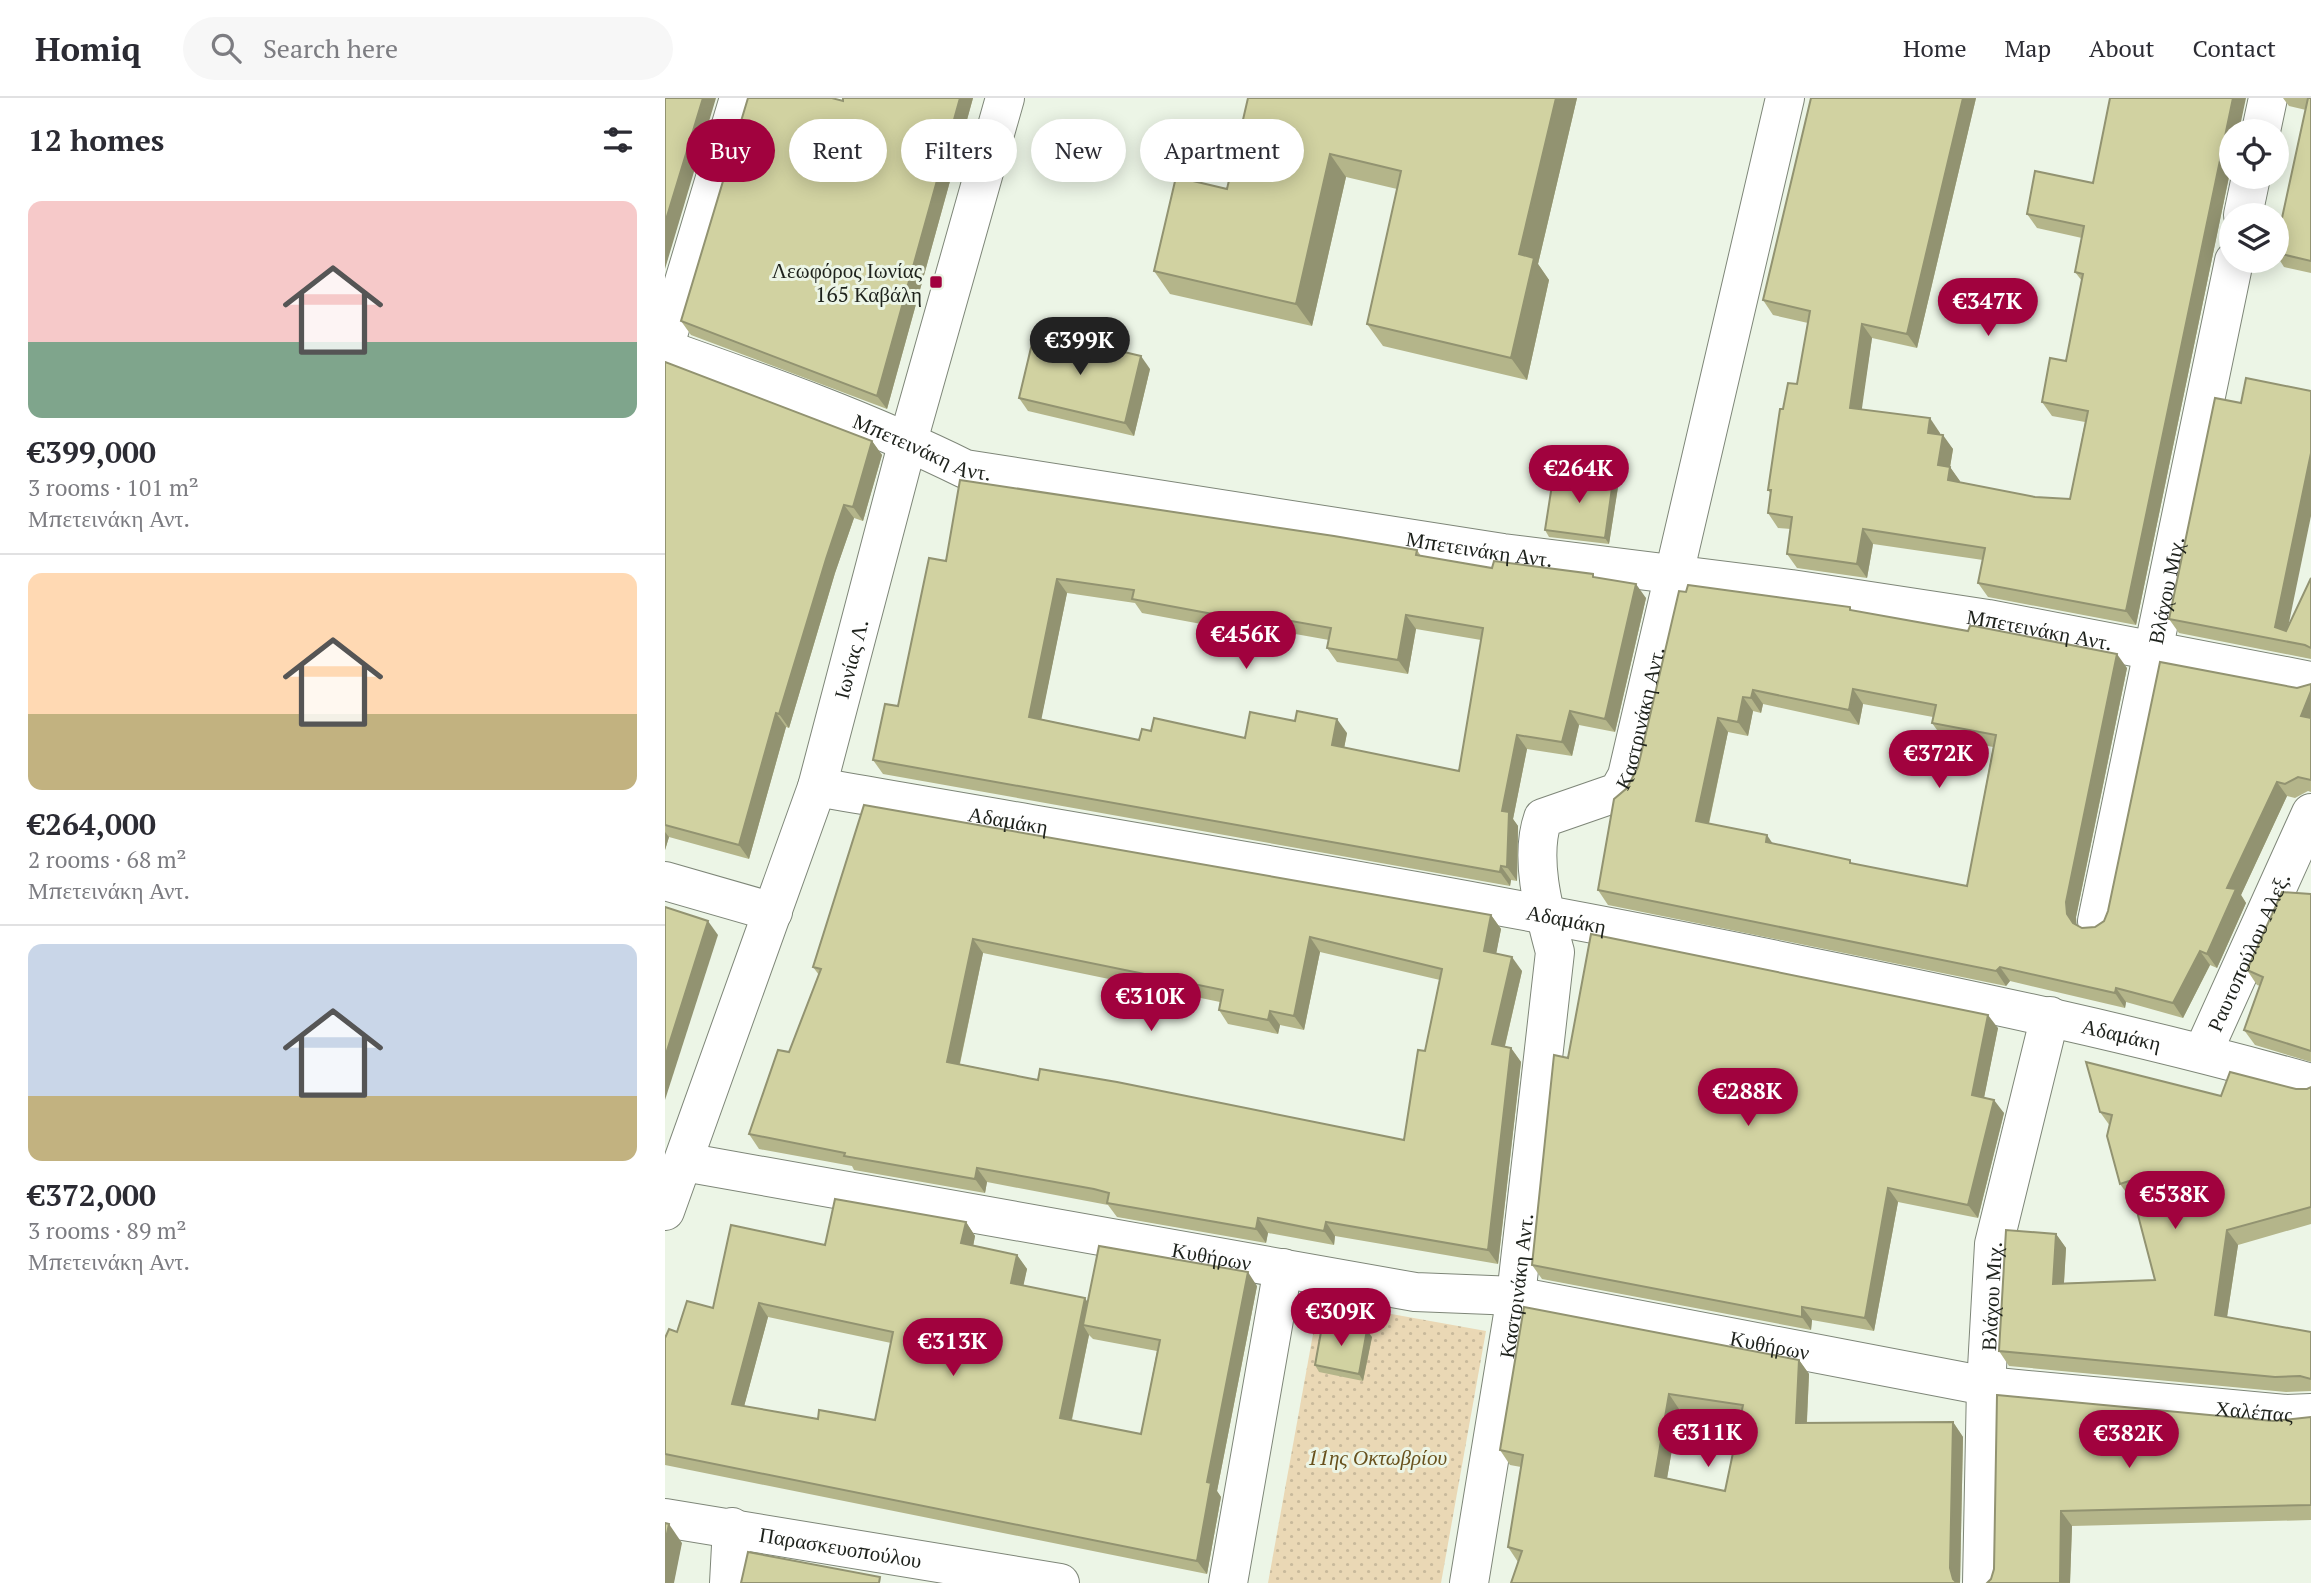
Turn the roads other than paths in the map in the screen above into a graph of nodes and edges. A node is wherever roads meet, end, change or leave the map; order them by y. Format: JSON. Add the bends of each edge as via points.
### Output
{"nodes":[{"id":1,"x":739,"y":98,"type":"edge"},
{"id":2,"x":1005,"y":98,"type":"edge"},
{"id":3,"x":1785,"y":98,"type":"edge"},
{"id":4,"x":2268,"y":98,"type":"edge"},
{"id":5,"x":2264,"y":119,"type":"edge"},
{"id":6,"x":2231,"y":273,"type":"edge"},
{"id":7,"x":665,"y":347,"type":"edge"},
{"id":8,"x":908,"y":441,"type":"junction"},
{"id":9,"x":1675,"y":575,"type":"junction"},
{"id":10,"x":2153,"y":649,"type":"junction"},
{"id":11,"x":2311,"y":681,"type":"edge"},
{"id":12,"x":817,"y":787,"type":"junction"},
{"id":13,"x":2311,"y":813,"type":"edge"},
{"id":14,"x":665,"y":881,"type":"edge"},
{"id":15,"x":773,"y":912,"type":"junction"},
{"id":16,"x":1545,"y":912,"type":"junction"},
{"id":17,"x":2097,"y":921,"type":"dead end"},
{"id":18,"x":2050,"y":1016,"type":"junction"},
{"id":19,"x":2203,"y":1052,"type":"junction"},
{"id":20,"x":2311,"y":1083,"type":"edge"},
{"id":21,"x":684,"y":1162,"type":"junction"},
{"id":22,"x":665,"y":1210,"type":"edge"},
{"id":23,"x":1283,"y":1268,"type":"junction"},
{"id":24,"x":1516,"y":1296,"type":"junction"},
{"id":25,"x":1986,"y":1385,"type":"junction"},
{"id":26,"x":2311,"y":1413,"type":"edge"},
{"id":27,"x":665,"y":1518,"type":"edge"},
{"id":28,"x":732,"y":1527,"type":"junction"},
{"id":29,"x":729,"y":1583,"type":"edge"},
{"id":30,"x":1060,"y":1583,"type":"edge"},
{"id":31,"x":1228,"y":1583,"type":"edge"},
{"id":32,"x":1469,"y":1583,"type":"edge"},
{"id":33,"x":1982,"y":1583,"type":"edge"}],
"edges":[{"from":1,"to":7,"type":"street"},
{"from":2,"to":8,"type":"street","name":"Ιωνίας Λ."},
{"from":3,"to":9,"type":"street","name":"Καστρινάκη Αντ."},
{"from":4,"to":5,"type":"street"},
{"from":6,"to":10,"type":"street","name":"Βλάχου Μιχ."},
{"from":7,"to":8,"type":"street","name":"Μπετεινάκη Αντ."},
{"from":8,"to":9,"type":"street","name":"Μπετεινάκη Αντ.","via":[[965,469],[1515,555]]},
{"from":8,"to":12,"type":"street","name":"Ιωνίας Λ."},
{"from":9,"to":10,"type":"street","name":"Μπετεινάκη Αντ.","via":[[1896,605]]},
{"from":9,"to":16,"type":"street","name":"Καστρινάκη Αντ.","via":[[1623,784],[1618,792],[1597,802],[1543,818],[1536,837]]},
{"from":10,"to":11,"type":"street","name":"Μπετεινάκη Αντ."},
{"from":10,"to":17,"type":"street","name":"Βλάχου Μιχ."},
{"from":12,"to":15,"type":"street","name":"Ιωνίας Λ."},
{"from":12,"to":16,"type":"street","name":"Αδαμάκη"},
{"from":13,"to":19,"type":"street","name":"Ραυτοπούλου Αλεξ."},
{"from":14,"to":15,"type":"street"},
{"from":15,"to":21,"type":"street","name":"Ιωνίας Λ."},
{"from":16,"to":18,"type":"street","name":"Αδαμάκη"},
{"from":16,"to":24,"type":"street","name":"Καστρινάκη Αντ.","via":[[1555,952]]},
{"from":18,"to":19,"type":"street","name":"Αδαμάκη"},
{"from":18,"to":25,"type":"street","name":"Βλάχου Μιχ.","via":[[1994,1244]]},
{"from":19,"to":20,"type":"street","name":"Αδαμάκη"},
{"from":21,"to":22,"type":"street","name":"Ιωνίας Λ."},
{"from":21,"to":23,"type":"street","name":"Κυθήρων"},
{"from":23,"to":24,"type":"street","name":"Κυθήρων","via":[[1415,1292]]},
{"from":23,"to":31,"type":"street"},
{"from":24,"to":25,"type":"street","name":"Κυθήρων"},
{"from":24,"to":32,"type":"street","name":"Καστρινάκη Αντ."},
{"from":25,"to":26,"type":"street","name":"Χαλέπας"},
{"from":25,"to":33,"type":"street","name":"Βλάχου Μιχ."},
{"from":27,"to":28,"type":"street","name":"Παρασκευοπούλου"},
{"from":28,"to":29,"type":"street"},
{"from":28,"to":30,"type":"street","name":"Παρασκευοπούλου"}]}
